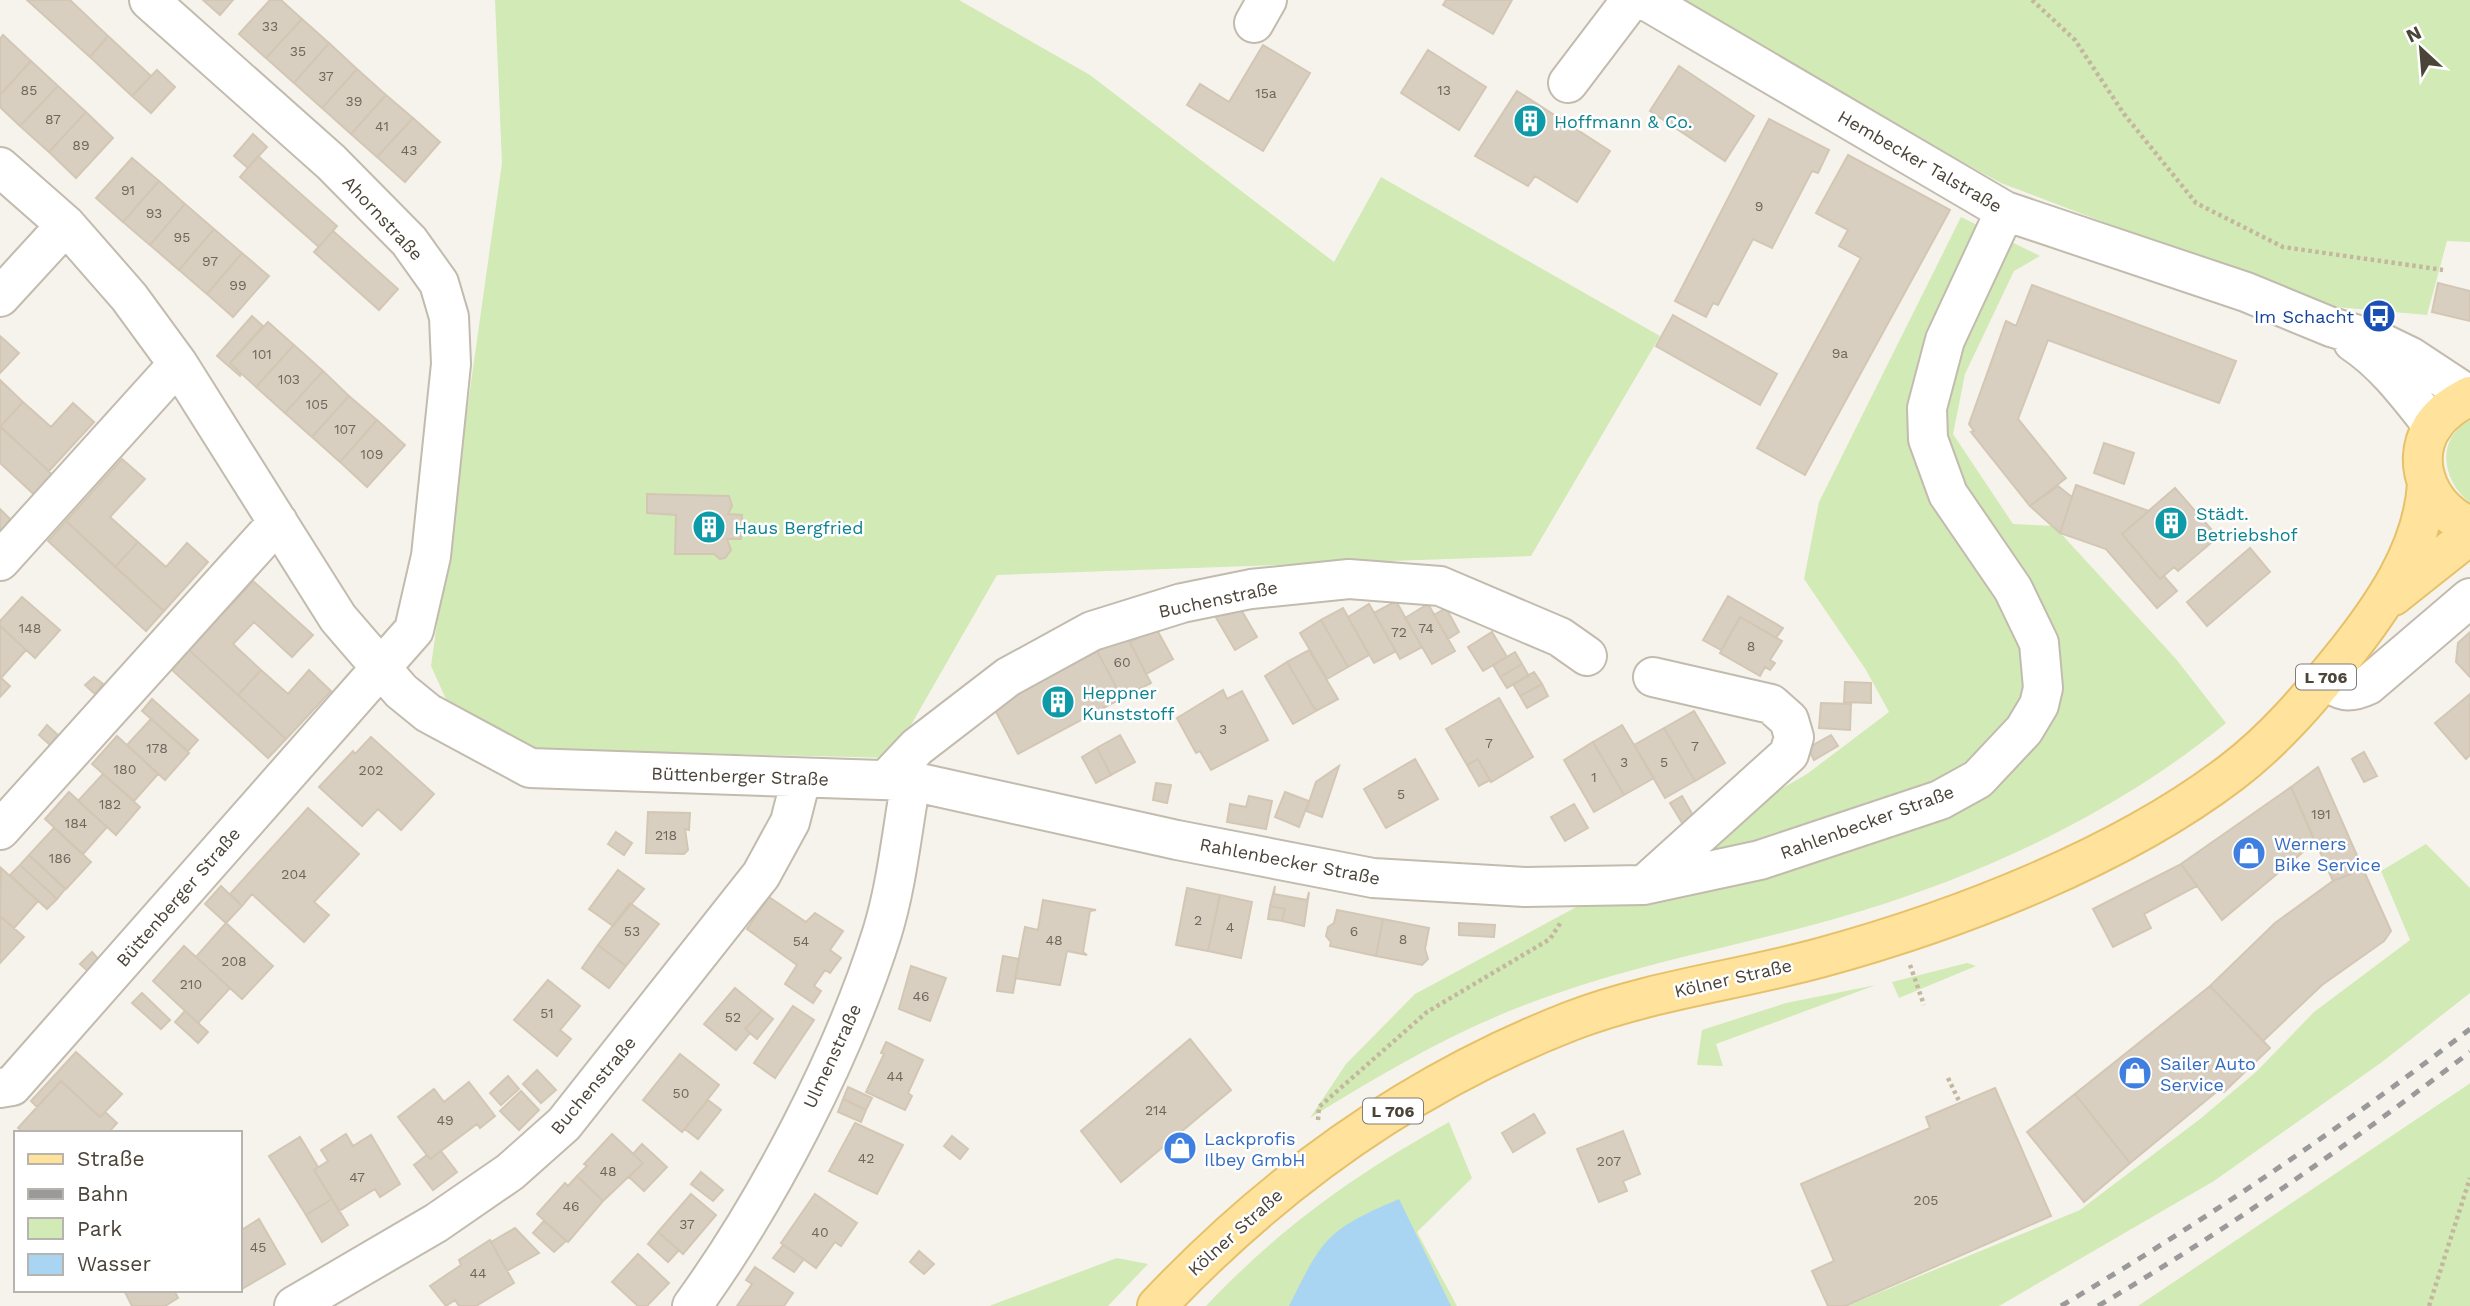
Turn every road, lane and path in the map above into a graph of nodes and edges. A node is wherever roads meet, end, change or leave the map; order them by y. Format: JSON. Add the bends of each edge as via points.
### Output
{"nodes":[{"id":1,"x":149,"y":0,"type":"edge"},
{"id":2,"x":1631,"y":0,"type":"edge"},
{"id":3,"x":1645,"y":0,"type":"edge"},
{"id":4,"x":2032,"y":0,"type":"edge"},
{"id":5,"x":1568,"y":83,"type":"dead end"},
{"id":6,"x":0,"y":167,"type":"edge"},
{"id":7,"x":2005,"y":211,"type":"junction"},
{"id":8,"x":66,"y":225,"type":"junction"},
{"id":9,"x":2443,"y":270,"type":"dead end"},
{"id":10,"x":0,"y":297,"type":"edge"},
{"id":11,"x":2331,"y":327,"type":"junction"},
{"id":12,"x":178,"y":364,"type":"junction"},
{"id":13,"x":2470,"y":396,"type":"edge"},
{"id":14,"x":2433,"y":426,"type":"junction"},
{"id":15,"x":2427,"y":484,"type":"junction"},
{"id":16,"x":278,"y":522,"type":"junction"},
{"id":17,"x":2470,"y":526,"type":"edge"},
{"id":18,"x":2470,"y":535,"type":"edge"},
{"id":19,"x":0,"y":561,"type":"edge"},
{"id":20,"x":2470,"y":598,"type":"edge"},
{"id":21,"x":2383,"y":604,"type":"junction"},
{"id":22,"x":1587,"y":656,"type":"dead end"},
{"id":23,"x":382,"y":669,"type":"junction"},
{"id":24,"x":1653,"y":677,"type":"dead end"},
{"id":25,"x":2325,"y":679,"type":"junction"},
{"id":26,"x":802,"y":779,"type":"junction"},
{"id":27,"x":898,"y":781,"type":"junction"},
{"id":28,"x":1125,"y":828,"type":"joint"},
{"id":29,"x":0,"y":830,"type":"edge"},
{"id":30,"x":1644,"y":885,"type":"junction"},
{"id":31,"x":1550,"y":939,"type":"dead end"},
{"id":32,"x":1948,"y":1079,"type":"dead end"},
{"id":33,"x":0,"y":1088,"type":"edge"},
{"id":34,"x":1960,"y":1103,"type":"dead end"},
{"id":35,"x":1315,"y":1163,"type":"junction"},
{"id":36,"x":2470,"y":1178,"type":"edge"},
{"id":37,"x":295,"y":1306,"type":"edge"},
{"id":38,"x":692,"y":1306,"type":"edge"},
{"id":39,"x":1157,"y":1306,"type":"edge"},
{"id":40,"x":2429,"y":1306,"type":"edge"}],
"edges":[{"from":1,"to":23,"type":"street","name":"Ahornstraße","via":[[331,162],[409,241],[439,283],[449,317],[451,364],[431,556],[414,630]]},
{"from":2,"to":5,"type":"street"},
{"from":3,"to":7,"type":"street","name":"Hembecker Talstraße"},
{"from":4,"to":9,"type":"path","via":[[2075,40],[2124,114],[2196,203],[2283,247]]},
{"from":6,"to":8,"type":"street","name":"Büttenberger Straße"},
{"from":7,"to":11,"type":"street","name":"Hembecker Talstraße","via":[[2246,292]]},
{"from":7,"to":30,"type":"street","name":"Rahlenbecker Straße","via":[[1945,340],[1927,408],[1928,439],[1948,494],[2029,619],[2044,670],[2039,705],[2024,730],[1979,779],[1940,800],[1760,860]]},
{"from":8,"to":10,"type":"street"},
{"from":8,"to":12,"type":"street","name":"Büttenberger Straße","via":[[129,297]]},
{"from":11,"to":13,"type":"street","name":"Hembecker Talstraße","via":[[2411,357]]},
{"from":11,"to":14,"type":"street","name":"Hembecker Talstraße","via":[[2367,351]]},
{"from":12,"to":16,"type":"street","name":"Büttenberger Straße"},
{"from":12,"to":19,"type":"street"},
{"from":13,"to":14,"type":"main road","via":[[2449,408]]},
{"from":14,"to":15,"type":"main road","name":"Kölner Straße","via":[[2424,454]]},
{"from":15,"to":17,"type":"main road","via":[[2443,509]]},
{"from":15,"to":21,"type":"main road","name":"Kölner Straße","number":"L 706","via":[[2426,510],[2416,539]]},
{"from":16,"to":23,"type":"street","name":"Büttenberger Straße","via":[[338,618]]},
{"from":16,"to":29,"type":"street"},
{"from":18,"to":21,"type":"main road","name":"Kölner Straße"},
{"from":20,"to":25,"type":"street","via":[[2368,685],[2338,691]]},
{"from":21,"to":25,"type":"main road","name":"Kölner Straße","number":"L 706"},
{"from":22,"to":27,"type":"street","name":"Buchenstraße","via":[[1560,637],[1440,586],[1349,579],[1251,589],[1182,603],[1091,631],[1007,677],[917,747]]},
{"from":23,"to":26,"type":"street","name":"Büttenberger Straße","via":[[429,713],[530,768]]},
{"from":23,"to":33,"type":"street","name":"Büttenberger Straße","via":[[12,1086]]},
{"from":24,"to":30,"type":"street","via":[[1771,704],[1789,720],[1794,737],[1789,754]]},
{"from":25,"to":35,"type":"main road","name":"Kölner Straße","number":"L 706","via":[[2232,772],[2133,834],[2071,865],[1988,904],[1823,957],[1623,1003],[1570,1022],[1424,1092]]},
{"from":26,"to":27,"type":"street","name":"Büttenberger Straße"},
{"from":26,"to":37,"type":"street","name":"Buchenstraße","via":[[790,822],[761,875],[564,1124],[510,1172],[436,1223]]},
{"from":27,"to":28,"type":"street","name":"Büttenberger Straße"},
{"from":27,"to":38,"type":"street","name":"Ulmenstraße","via":[[883,930],[847,1030],[729,1256]]},
{"from":28,"to":30,"type":"street","name":"Rahlenbecker Straße","via":[[1373,878],[1525,887]]},
{"from":31,"to":35,"type":"path","via":[[1427,1013],[1319,1107]]},
{"from":32,"to":34,"type":"path"},
{"from":35,"to":39,"type":"main road","name":"Kölner Straße","number":"L 706","via":[[1221,1240]]},
{"from":36,"to":40,"type":"path"}]}
